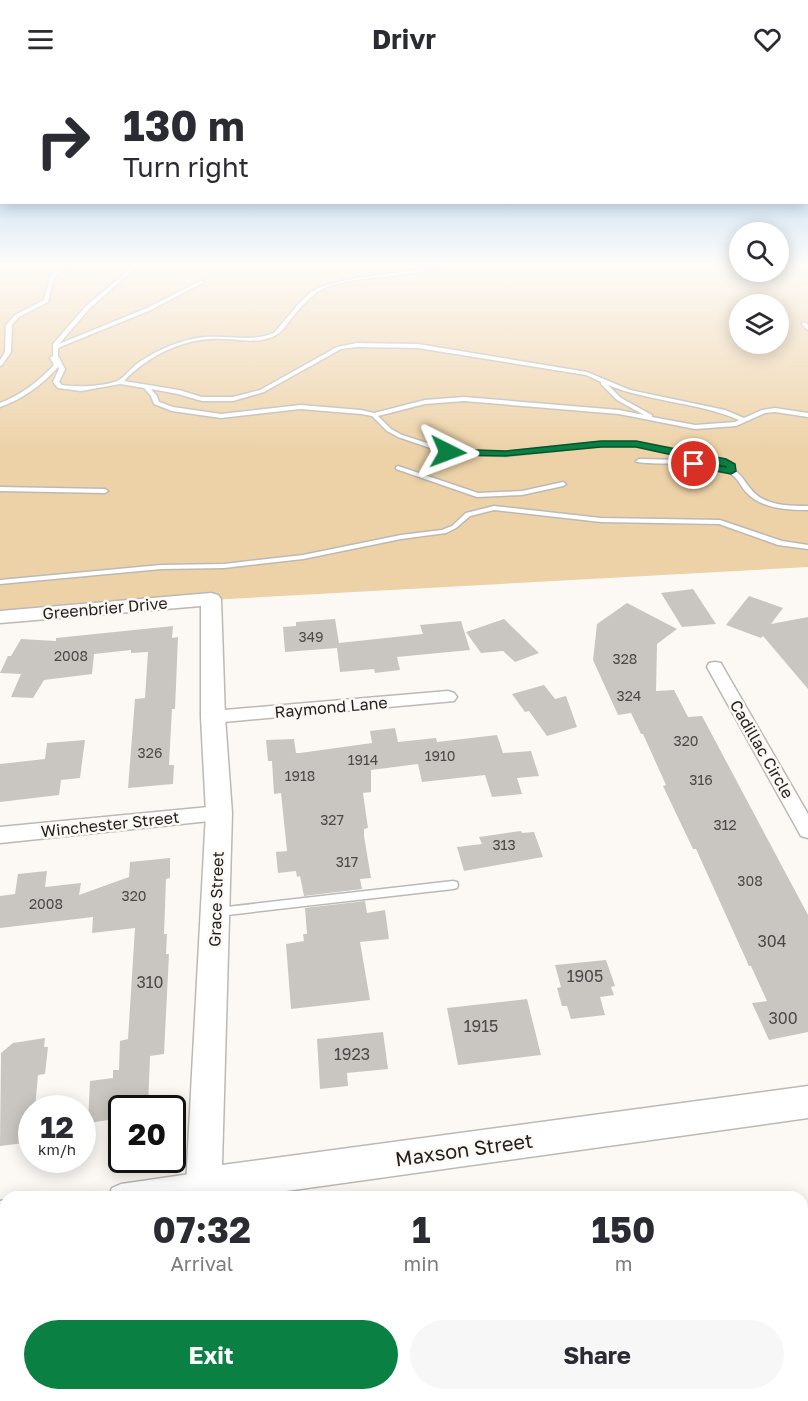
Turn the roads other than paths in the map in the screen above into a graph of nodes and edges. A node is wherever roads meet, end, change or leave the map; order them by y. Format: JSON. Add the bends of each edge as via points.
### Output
{"nodes":[{"id":1,"x":9,"y":327,"type":"edge"},
{"id":2,"x":70,"y":327,"type":"edge"},
{"id":3,"x":105,"y":327,"type":"edge"},
{"id":4,"x":283,"y":327,"type":"edge"},
{"id":5,"x":55,"y":352,"type":"junction"},
{"id":6,"x":0,"y":364,"type":"edge"},
{"id":7,"x":598,"y":379,"type":"junction"},
{"id":8,"x":120,"y":382,"type":"junction"},
{"id":9,"x":146,"y":387,"type":"junction"},
{"id":10,"x":0,"y":405,"type":"edge"},
{"id":11,"x":374,"y":415,"type":"junction"},
{"id":12,"x":808,"y":415,"type":"edge"},
{"id":13,"x":658,"y":419,"type":"junction"},
{"id":14,"x":743,"y":420,"type":"junction"},
{"id":15,"x":639,"y":461,"type":"dead end"},
{"id":16,"x":398,"y":468,"type":"dead end"},
{"id":17,"x":731,"y":471,"type":"junction"},
{"id":18,"x":563,"y":484,"type":"dead end"},
{"id":19,"x":0,"y":489,"type":"edge"},
{"id":20,"x":105,"y":491,"type":"dead end"},
{"id":21,"x":808,"y":508,"type":"edge"},
{"id":22,"x":808,"y":547,"type":"edge"},
{"id":23,"x":0,"y":582,"type":"edge"},
{"id":24,"x":211,"y":600,"type":"joint"},
{"id":25,"x":0,"y":617,"type":"edge"},
{"id":26,"x":716,"y":667,"type":"dead end"},
{"id":27,"x":448,"y":697,"type":"dead end"},
{"id":28,"x":213,"y":717,"type":"junction"},
{"id":29,"x":219,"y":813,"type":"junction"},
{"id":30,"x":808,"y":831,"type":"edge"},
{"id":31,"x":0,"y":835,"type":"edge"},
{"id":32,"x":453,"y":885,"type":"dead end"},
{"id":33,"x":215,"y":912,"type":"junction"},
{"id":34,"x":808,"y":1102,"type":"edge"},
{"id":35,"x":202,"y":1191,"type":"edge"}],
"edges":[{"from":1,"to":6,"type":"lane","via":[[8,352]]},
{"from":2,"to":5,"type":"lane"},
{"from":3,"to":5,"type":"lane","via":[[58,346]]},
{"from":4,"to":8,"type":"lane","via":[[270,337],[245,341],[219,337],[173,346],[157,353]]},
{"from":5,"to":8,"type":"lane","via":[[62,369],[56,382],[60,387],[81,389]]},
{"from":5,"to":10,"type":"lane","via":[[54,368],[27,392]]},
{"from":7,"to":9,"type":"lane","via":[[561,369],[427,347],[357,345],[333,350],[249,396],[202,399]]},
{"from":7,"to":13,"type":"lane","via":[[619,399]]},
{"from":7,"to":14,"type":"lane","via":[[628,391],[723,411]]},
{"from":8,"to":9,"type":"lane"},
{"from":9,"to":11,"type":"lane","via":[[156,403],[196,413],[230,416],[306,407]]},
{"from":11,"to":13,"type":"lane","via":[[417,403],[464,399],[578,407]]},
{"from":11,"to":17,"type":"lane","via":[[394,433],[448,452],[506,454],[636,444],[726,462],[732,466]]},
{"from":12,"to":14,"type":"lane","via":[[775,410]]},
{"from":13,"to":14,"type":"lane","via":[[695,427],[724,426]]},
{"from":15,"to":17,"type":"lane","via":[[681,462]]},
{"from":16,"to":18,"type":"lane","via":[[477,495],[522,493]]},
{"from":17,"to":21,"type":"lane","via":[[761,500],[783,507]]},
{"from":19,"to":20,"type":"lane"},
{"from":22,"to":23,"type":"lane","via":[[781,543],[720,522],[601,520],[494,508],[468,514],[444,532],[303,557]]},
{"from":24,"to":25,"type":"street","name":"Greenbrier Drive"},
{"from":24,"to":28,"type":"street","name":"Grace Street"},
{"from":26,"to":30,"type":"street","name":"Cadillac Circle"},
{"from":27,"to":28,"type":"street","name":"Raymond Lane"},
{"from":28,"to":29,"type":"street","name":"Grace Street"},
{"from":29,"to":31,"type":"street","name":"Winchester Street"},
{"from":29,"to":33,"type":"street","name":"Grace Street"},
{"from":32,"to":33,"type":"lane"},
{"from":33,"to":35,"type":"street","name":"Grace Street"},
{"from":34,"to":35,"type":"street","name":"Maxson Street"}]}
